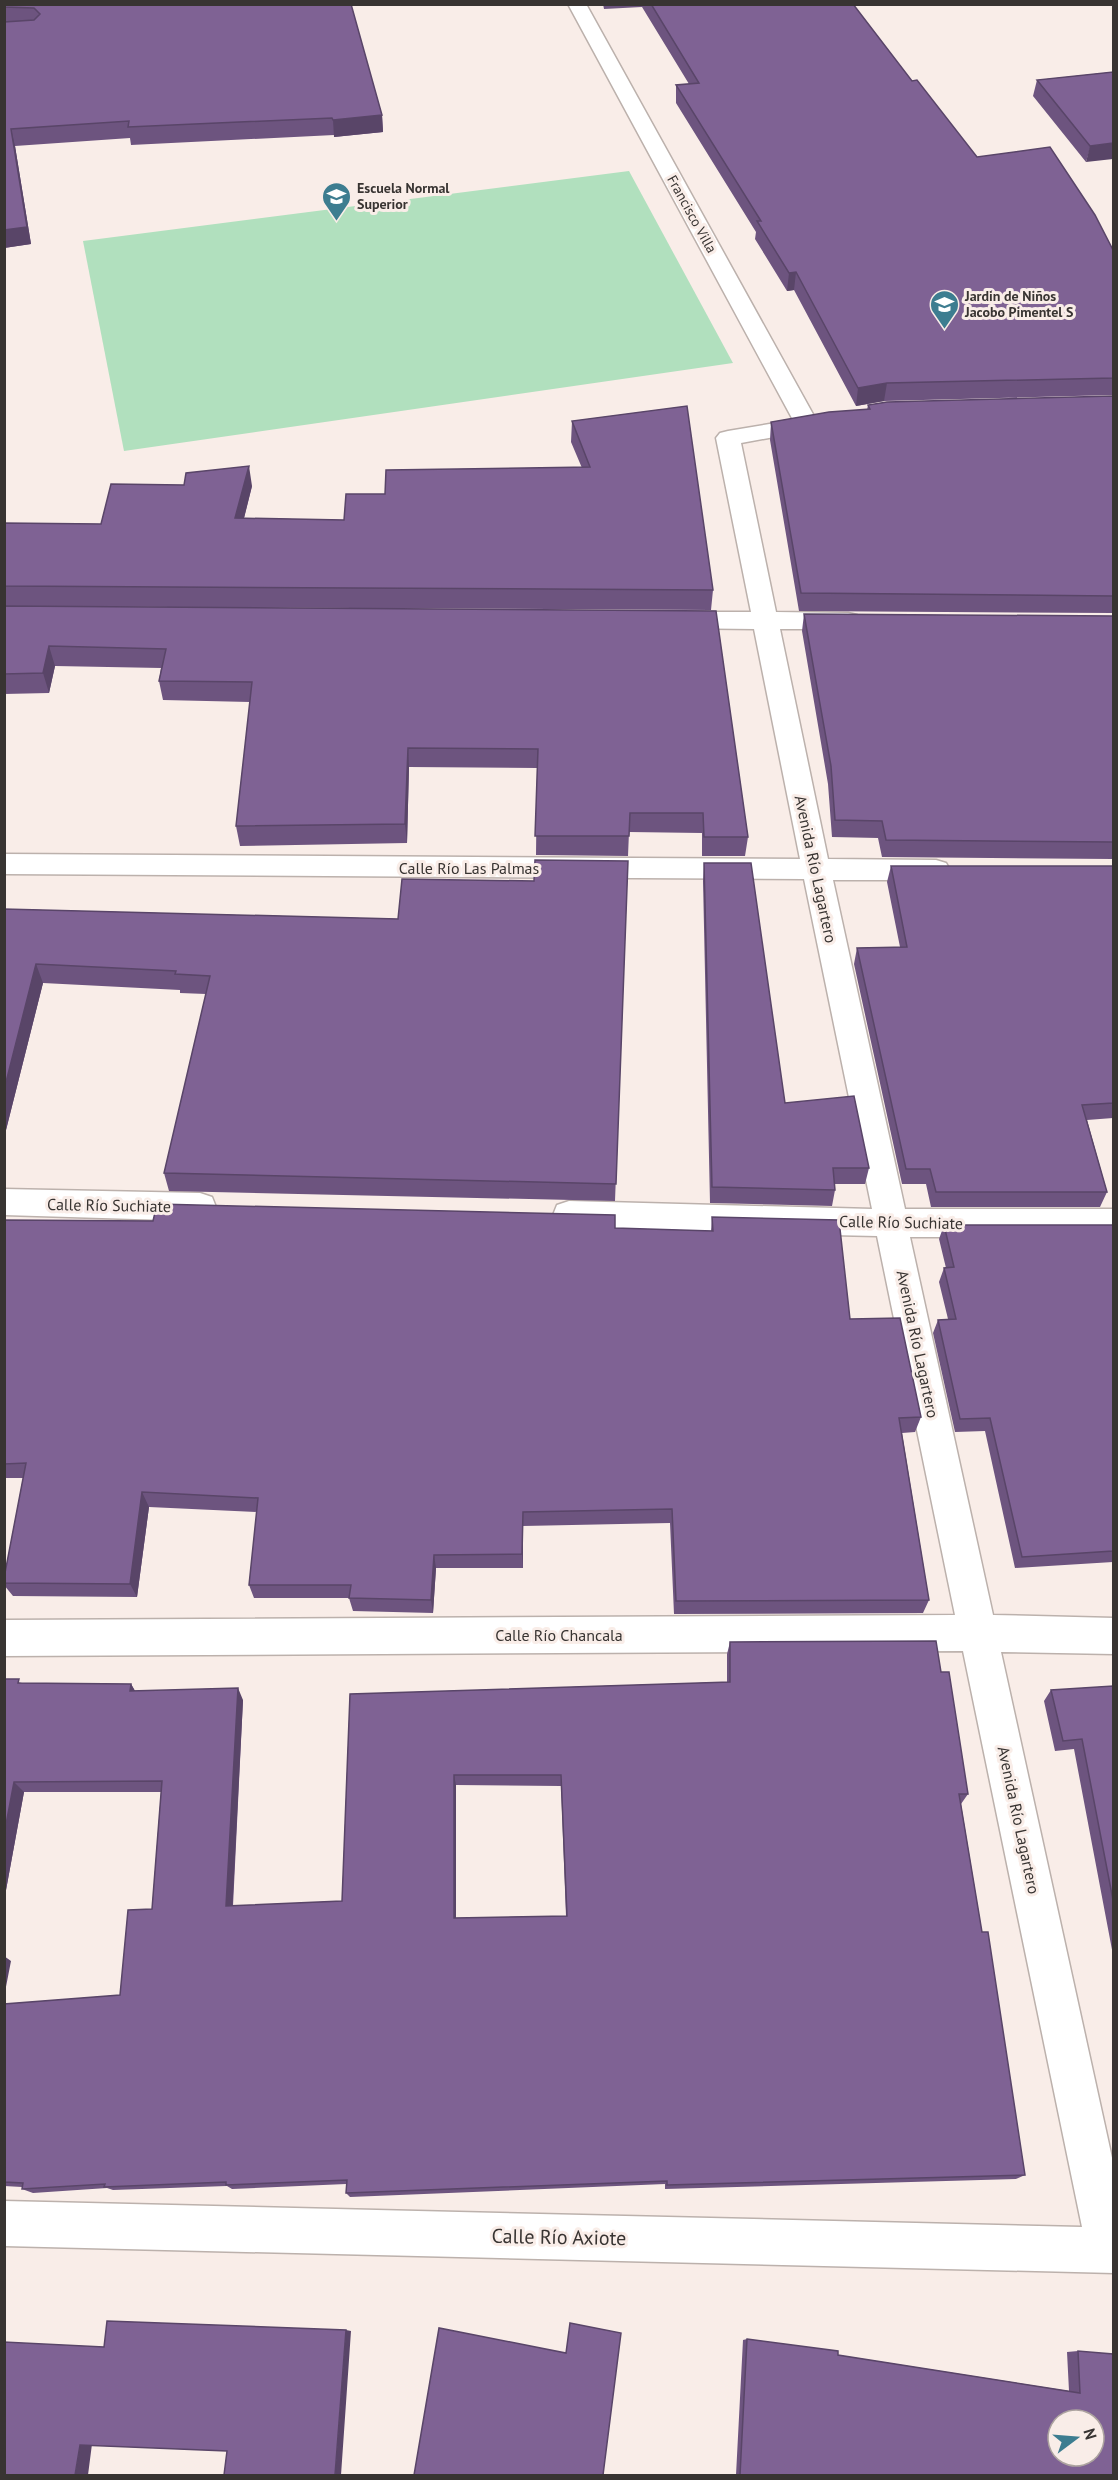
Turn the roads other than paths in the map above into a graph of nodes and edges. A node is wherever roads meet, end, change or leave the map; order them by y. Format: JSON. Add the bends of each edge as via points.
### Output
{"nodes":[{"id":1,"x":577,"y":4,"type":"edge"},
{"id":2,"x":728,"y":438,"type":"joint"},
{"id":3,"x":647,"y":620,"type":"edge"},
{"id":4,"x":766,"y":621,"type":"junction"},
{"id":5,"x":874,"y":621,"type":"edge"},
{"id":6,"x":4,"y":864,"type":"edge"},
{"id":7,"x":816,"y":869,"type":"junction"},
{"id":8,"x":959,"y":870,"type":"edge"},
{"id":9,"x":4,"y":1202,"type":"edge"},
{"id":10,"x":232,"y":1208,"type":"edge"},
{"id":11,"x":544,"y":1215,"type":"edge"},
{"id":12,"x":891,"y":1223,"type":"junction"},
{"id":13,"x":1113,"y":1223,"type":"edge"},
{"id":14,"x":980,"y":1633,"type":"junction"},
{"id":15,"x":1113,"y":1636,"type":"edge"},
{"id":16,"x":4,"y":1638,"type":"edge"},
{"id":17,"x":4,"y":2223,"type":"edge"},
{"id":18,"x":1112,"y":2250,"type":"edge"}],
"edges":[{"from":1,"to":2,"type":"street","name":"Francisco Villa","via":[[818,422]]},
{"from":2,"to":4,"type":"street","name":"Avenida Río Lagartero"},
{"from":3,"to":4,"type":"street"},
{"from":4,"to":5,"type":"street"},
{"from":4,"to":7,"type":"street","name":"Avenida Río Lagartero"},
{"from":6,"to":7,"type":"street","name":"Calle Río Las Palmas"},
{"from":7,"to":8,"type":"street","name":"Calle Río Las Palmas"},
{"from":7,"to":12,"type":"street","name":"Avenida Río Lagartero"},
{"from":9,"to":10,"type":"street","name":"Calle Río Suchiate"},
{"from":11,"to":12,"type":"street","name":"Calle Río Suchiate"},
{"from":12,"to":13,"type":"street","name":"Calle Río Suchiate"},
{"from":12,"to":14,"type":"street","name":"Avenida Río Lagartero"},
{"from":14,"to":15,"type":"street","name":"Calle Río Chancala"},
{"from":14,"to":16,"type":"street","name":"Calle Río Chancala"},
{"from":14,"to":18,"type":"street","name":"Avenida Río Lagartero"},
{"from":17,"to":18,"type":"street","name":"Calle Río Axiote"}]}
